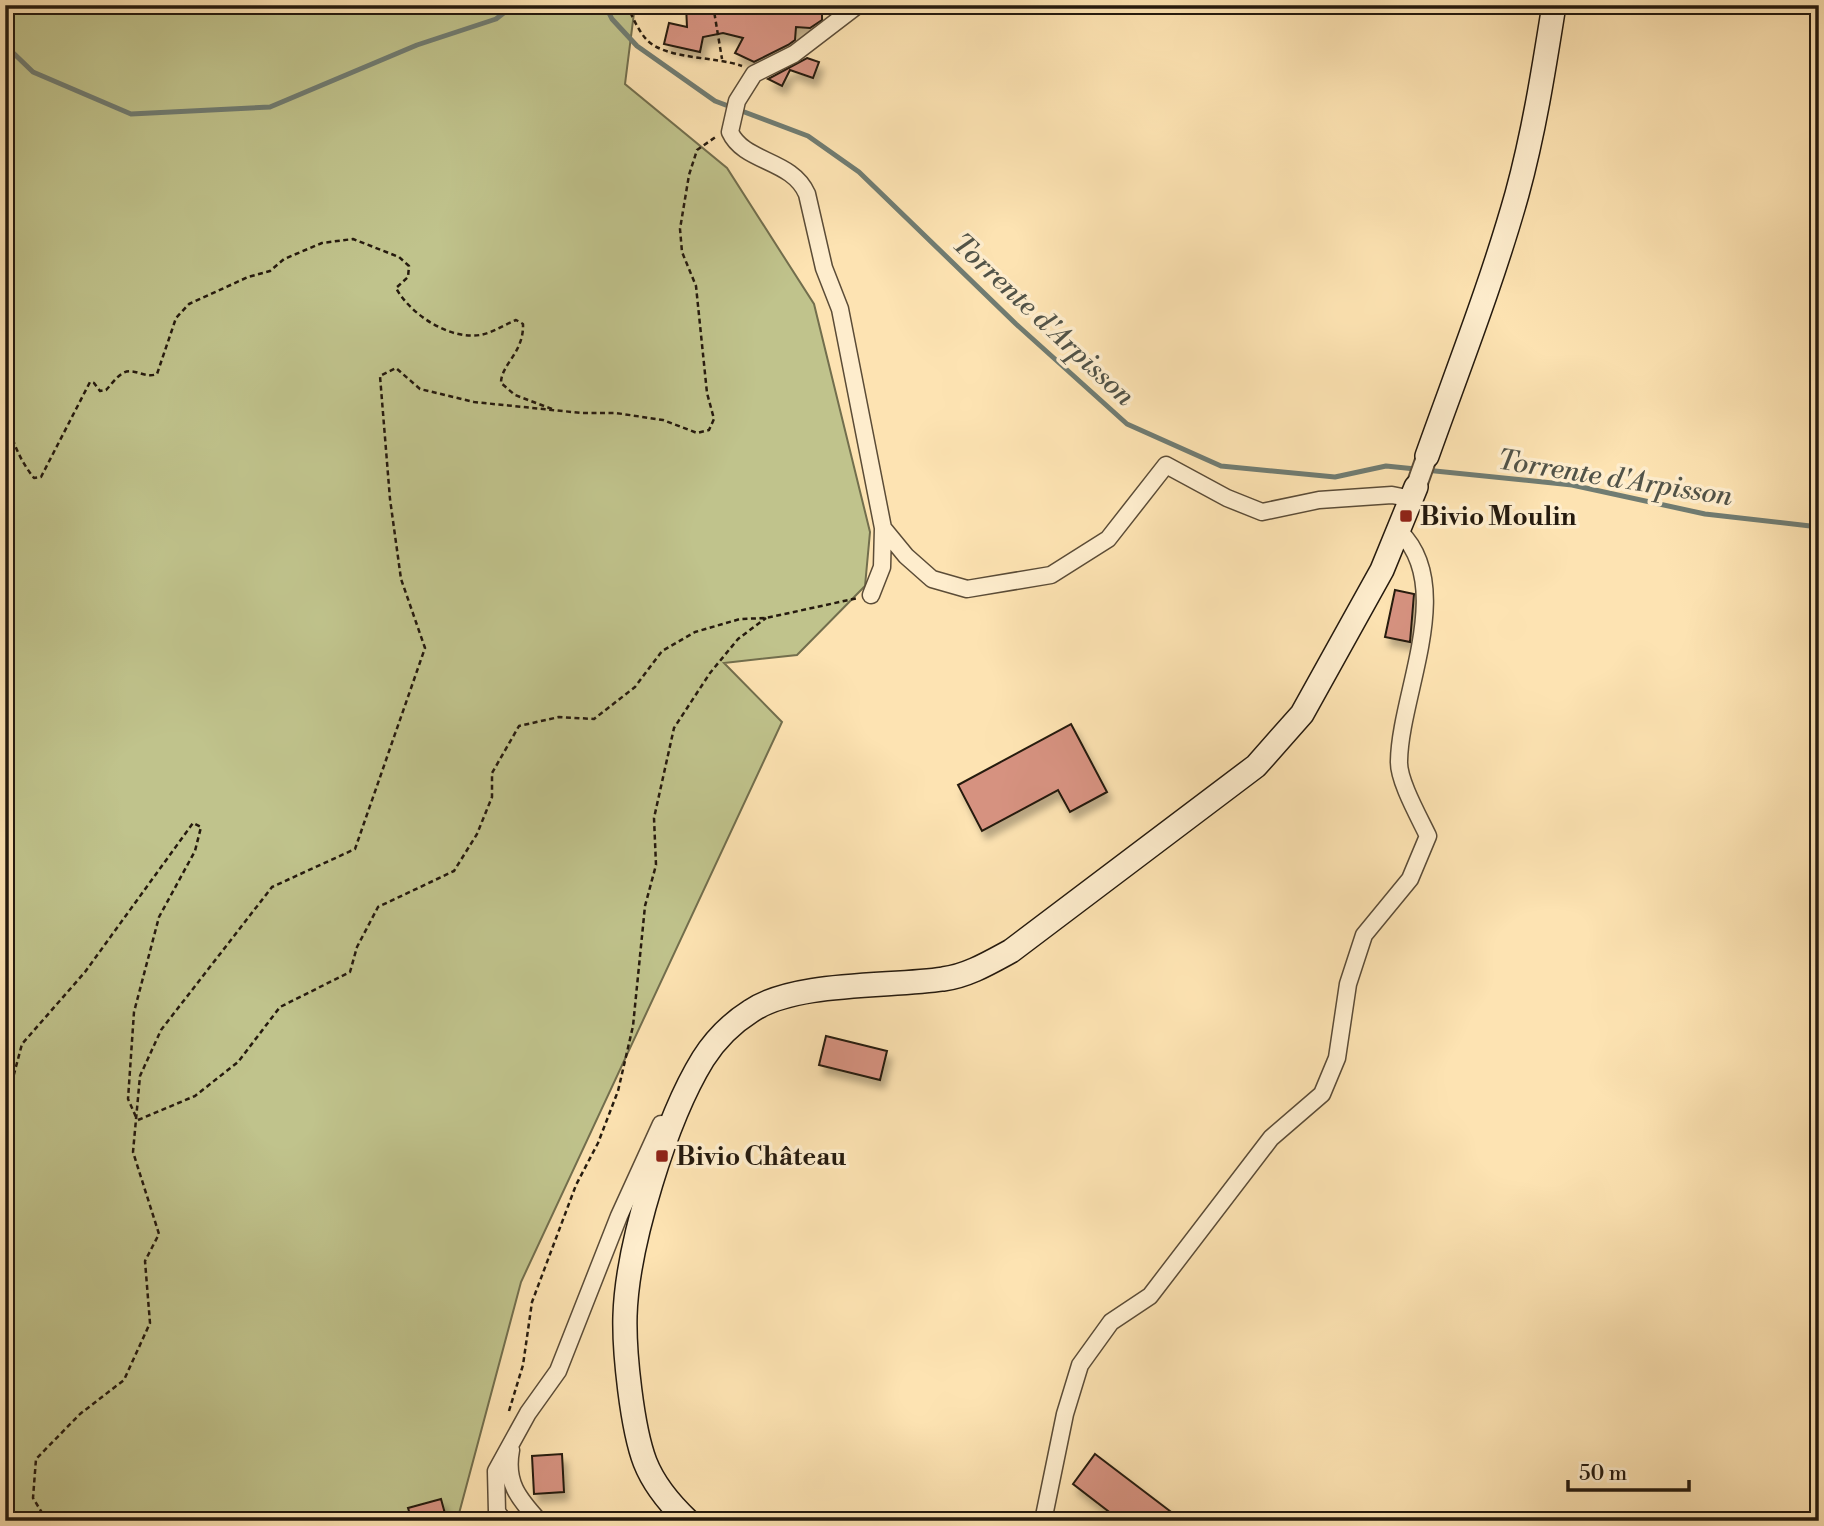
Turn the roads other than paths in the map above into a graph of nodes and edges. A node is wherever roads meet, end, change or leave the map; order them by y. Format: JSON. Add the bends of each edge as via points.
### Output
{"nodes":[{"id":1,"x":858,"y":5,"type":"edge"},
{"id":2,"x":1554,"y":5,"type":"edge"},
{"id":3,"x":1427,"y":456,"type":"joint"},
{"id":4,"x":1414,"y":493,"type":"junction"},
{"id":5,"x":883,"y":528,"type":"junction"},
{"id":6,"x":1399,"y":533,"type":"junction"},
{"id":7,"x":871,"y":595,"type":"road end"},
{"id":8,"x":678,"y":1112,"type":"junction"},
{"id":9,"x":512,"y":1441,"type":"junction"},
{"id":10,"x":503,"y":1521,"type":"edge"},
{"id":11,"x":539,"y":1521,"type":"edge"},
{"id":12,"x":688,"y":1521,"type":"edge"},
{"id":13,"x":1043,"y":1521,"type":"edge"}],
"edges":[{"from":1,"to":5,"type":"street","via":[[794,54],[754,74],[737,101],[731,126],[741,146],[793,175],[807,194],[824,268],[840,309]]},
{"from":2,"to":3,"type":"main road","via":[[1518,190]]},
{"from":3,"to":4,"type":"street"},
{"from":4,"to":5,"type":"street","via":[[1319,500],[1262,512],[1166,465],[1108,538],[1051,575],[967,589],[932,579]]},
{"from":4,"to":6,"type":"main road"},
{"from":5,"to":7,"type":"street","via":[[882,567]]},
{"from":6,"to":8,"type":"main road","via":[[1302,714],[1255,766],[1208,804],[1011,951],[979,969],[945,979],[811,992],[753,1009],[725,1032],[703,1060]]},
{"from":6,"to":13,"type":"street","via":[[1421,561],[1424,615],[1398,763],[1428,836],[1410,879],[1364,934],[1348,984],[1337,1058],[1322,1094],[1271,1138],[1150,1296],[1111,1322],[1080,1365]]},
{"from":8,"to":9,"type":"street","via":[[667,1112],[661,1123],[558,1371]]},
{"from":8,"to":12,"type":"main road","via":[[637,1236],[625,1313],[627,1359],[644,1460],[659,1489]]},
{"from":9,"to":10,"type":"street","via":[[496,1471],[497,1513]]},
{"from":9,"to":11,"type":"street","via":[[507,1469],[516,1495]]}]}
